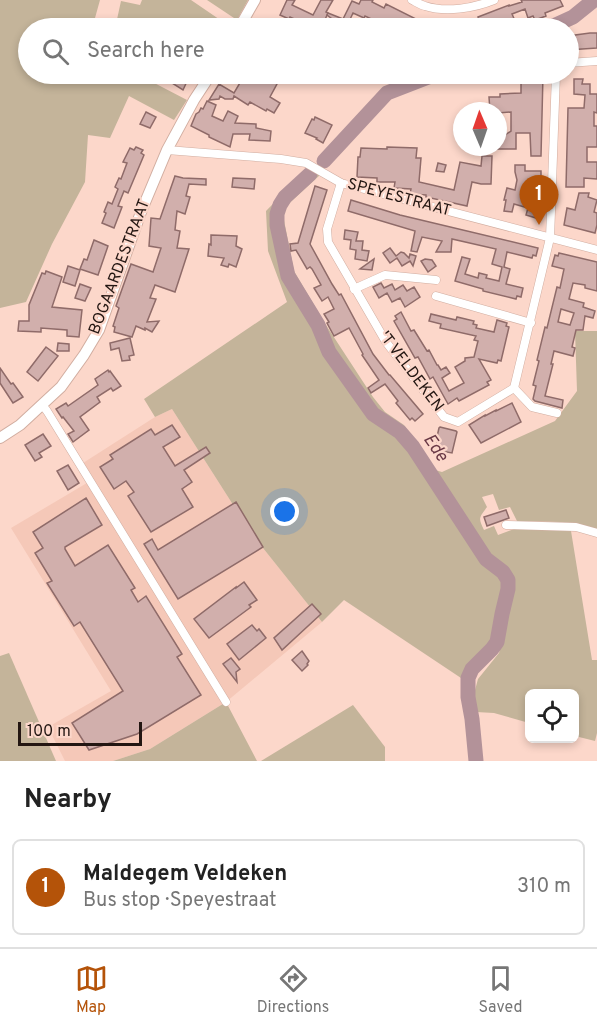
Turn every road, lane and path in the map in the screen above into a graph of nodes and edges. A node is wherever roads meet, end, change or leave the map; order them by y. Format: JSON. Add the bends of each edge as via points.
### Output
{"nodes":[{"id":1,"x":255,"y":0,"type":"edge"},
{"id":2,"x":412,"y":0,"type":"edge"},
{"id":3,"x":494,"y":0,"type":"edge"},
{"id":4,"x":245,"y":18,"type":"edge"},
{"id":5,"x":597,"y":61,"type":"edge"},
{"id":6,"x":579,"y":62,"type":"edge"},
{"id":7,"x":204,"y":84,"type":"edge"},
{"id":8,"x":556,"y":84,"type":"edge"},
{"id":9,"x":166,"y":150,"type":"junction"},
{"id":10,"x":341,"y":183,"type":"junction"},
{"id":11,"x":550,"y":238,"type":"junction"},
{"id":12,"x":597,"y":250,"type":"edge"},
{"id":13,"x":436,"y":280,"type":"dead end"},
{"id":14,"x":354,"y":289,"type":"junction"},
{"id":15,"x":436,"y":296,"type":"dead end"},
{"id":16,"x":531,"y":323,"type":"junction"},
{"id":17,"x":514,"y":388,"type":"junction"},
{"id":18,"x":42,"y":406,"type":"junction"},
{"id":19,"x":558,"y":413,"type":"dead end"},
{"id":20,"x":0,"y":438,"type":"edge"},
{"id":21,"x":506,"y":525,"type":"dead end"},
{"id":22,"x":597,"y":533,"type":"edge"},
{"id":23,"x":226,"y":702,"type":"dead end"}],
"edges":[{"from":1,"to":4,"type":"street"},
{"from":2,"to":3,"type":"street","via":[[445,9]]},
{"from":5,"to":6,"type":"street"},
{"from":7,"to":9,"type":"street","name":"BOGAARDESTRAAT"},
{"from":8,"to":11,"type":"street"},
{"from":9,"to":10,"type":"street","name":"SPEYESTRAAT","via":[[306,163]]},
{"from":9,"to":18,"type":"street","name":"BOGAARDESTRAAT","via":[[99,330],[61,387]]},
{"from":10,"to":11,"type":"street","name":"SPEYESTRAAT"},
{"from":10,"to":14,"type":"street","name":"'T VELDEKEN","via":[[327,229],[328,242]]},
{"from":11,"to":12,"type":"street","name":"SPEYESTRAAT"},
{"from":11,"to":16,"type":"street"},
{"from":13,"to":14,"type":"street","via":[[384,275]]},
{"from":14,"to":17,"type":"street","name":"'T VELDEKEN","via":[[386,342],[444,417],[458,422]]},
{"from":15,"to":16,"type":"street"},
{"from":16,"to":17,"type":"street"},
{"from":17,"to":19,"type":"street","via":[[532,407]]},
{"from":18,"to":20,"type":"street","name":"BOGAARDESTRAAT"},
{"from":18,"to":23,"type":"street"},
{"from":21,"to":22,"type":"street","via":[[576,527]]}]}
